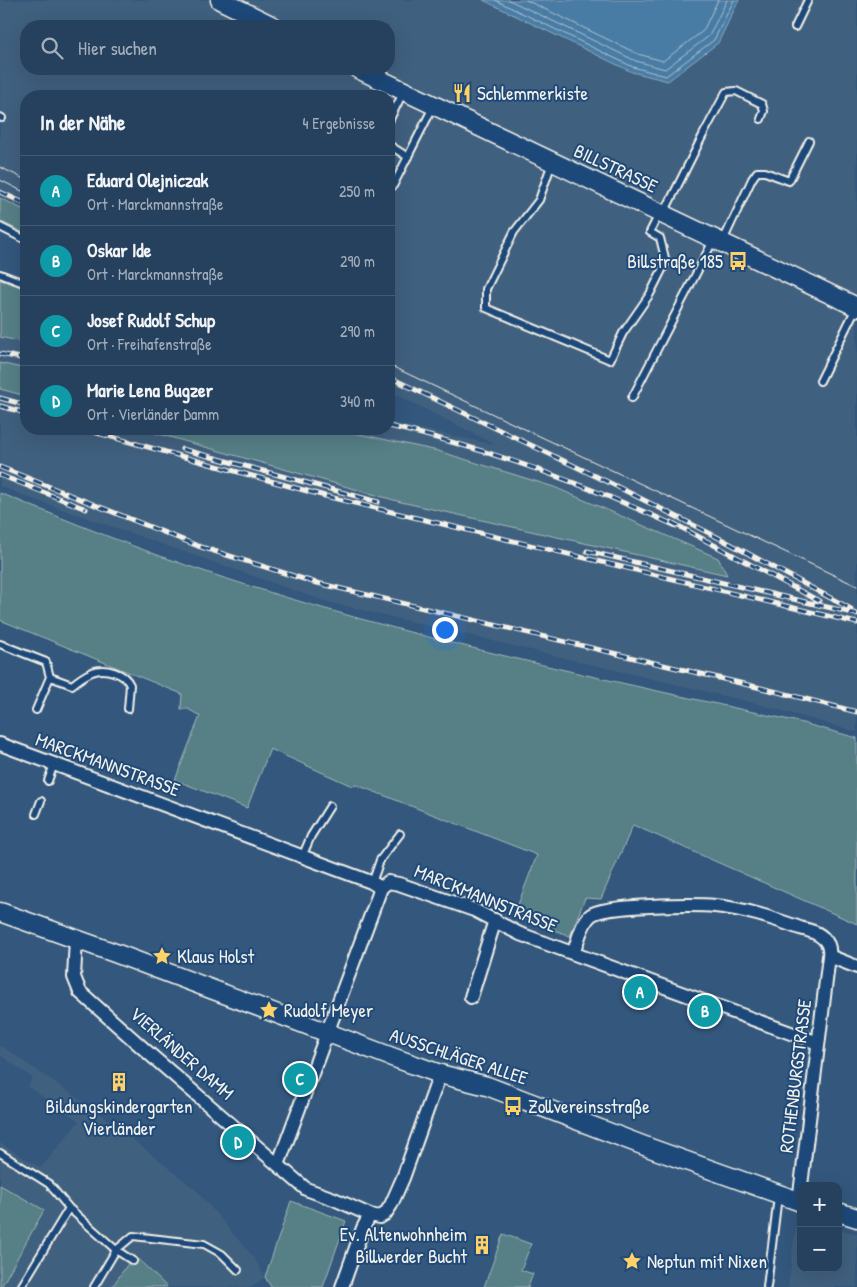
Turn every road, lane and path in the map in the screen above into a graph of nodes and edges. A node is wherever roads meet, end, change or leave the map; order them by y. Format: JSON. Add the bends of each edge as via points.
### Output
{"nodes":[{"id":1,"x":220,"y":0,"type":"edge"},
{"id":2,"x":808,"y":0,"type":"edge"},
{"id":3,"x":260,"y":20,"type":"edge"},
{"id":4,"x":795,"y":27,"type":"dead end"},
{"id":5,"x":370,"y":75,"type":"edge"},
{"id":6,"x":404,"y":92,"type":"junction"},
{"id":7,"x":434,"y":106,"type":"junction"},
{"id":8,"x":395,"y":109,"type":"edge"},
{"id":9,"x":761,"y":119,"type":"dead end"},
{"id":10,"x":809,"y":141,"type":"dead end"},
{"id":11,"x":395,"y":149,"type":"edge"},
{"id":12,"x":408,"y":157,"type":"junction"},
{"id":13,"x":552,"y":162,"type":"junction"},
{"id":14,"x":395,"y":182,"type":"edge"},
{"id":15,"x":662,"y":213,"type":"junction"},
{"id":16,"x":0,"y":227,"type":"edge"},
{"id":17,"x":20,"y":237,"type":"edge"},
{"id":18,"x":718,"y":240,"type":"junction"},
{"id":19,"x":0,"y":274,"type":"edge"},
{"id":20,"x":20,"y":282,"type":"edge"},
{"id":21,"x":857,"y":306,"type":"edge"},
{"id":22,"x":820,"y":381,"type":"dead end"},
{"id":23,"x":632,"y":398,"type":"dead end"},
{"id":24,"x":0,"y":644,"type":"edge"},
{"id":25,"x":50,"y":677,"type":"junction"},
{"id":26,"x":128,"y":709,"type":"dead end"},
{"id":27,"x":36,"y":710,"type":"dead end"},
{"id":28,"x":0,"y":744,"type":"edge"},
{"id":29,"x":54,"y":764,"type":"junction"},
{"id":30,"x":48,"y":781,"type":"dead end"},
{"id":31,"x":41,"y":801,"type":"dead end"},
{"id":32,"x":330,"y":806,"type":"dead end"},
{"id":33,"x":36,"y":814,"type":"dead end"},
{"id":34,"x":400,"y":834,"type":"dead end"},
{"id":35,"x":302,"y":857,"type":"junction"},
{"id":36,"x":377,"y":885,"type":"junction"},
{"id":37,"x":0,"y":912,"type":"edge"},
{"id":38,"x":495,"y":920,"type":"junction"},
{"id":39,"x":76,"y":939,"type":"junction"},
{"id":40,"x":573,"y":953,"type":"junction"},
{"id":41,"x":829,"y":956,"type":"junction"},
{"id":42,"x":857,"y":967,"type":"edge"},
{"id":43,"x":471,"y":997,"type":"dead end"},
{"id":44,"x":327,"y":1032,"type":"junction"},
{"id":45,"x":818,"y":1043,"type":"junction"},
{"id":46,"x":440,"y":1074,"type":"junction"},
{"id":47,"x":0,"y":1153,"type":"edge"},
{"id":48,"x":278,"y":1166,"type":"junction"},
{"id":49,"x":802,"y":1182,"type":"edge"},
{"id":50,"x":778,"y":1195,"type":"junction"},
{"id":51,"x":797,"y":1201,"type":"edge"},
{"id":52,"x":69,"y":1208,"type":"junction"},
{"id":53,"x":370,"y":1216,"type":"junction"},
{"id":54,"x":116,"y":1250,"type":"junction"},
{"id":55,"x":133,"y":1261,"type":"dead end"},
{"id":56,"x":238,"y":1270,"type":"dead end"},
{"id":57,"x":21,"y":1287,"type":"edge"},
{"id":58,"x":94,"y":1287,"type":"edge"},
{"id":59,"x":342,"y":1287,"type":"edge"},
{"id":60,"x":767,"y":1287,"type":"edge"}],
"edges":[{"from":1,"to":3,"type":"street"},
{"from":2,"to":4,"type":"lane"},
{"from":5,"to":6,"type":"street","name":"BILLSTRASSE"},
{"from":6,"to":7,"type":"street","name":"BILLSTRASSE"},
{"from":6,"to":8,"type":"lane"},
{"from":7,"to":12,"type":"lane"},
{"from":7,"to":13,"type":"street","name":"BILLSTRASSE"},
{"from":9,"to":15,"type":"lane","via":[[764,112],[762,104],[736,91],[726,92]]},
{"from":10,"to":18,"type":"lane","via":[[789,181],[757,172]]},
{"from":11,"to":12,"type":"lane"},
{"from":12,"to":14,"type":"lane"},
{"from":13,"to":15,"type":"street","name":"BILLSTRASSE"},
{"from":13,"to":15,"type":"lane","via":[[539,200],[514,232],[486,290],[486,308],[610,360],[666,262],[660,238],[650,232]]},
{"from":15,"to":18,"type":"street","name":"BILLSTRASSE"},
{"from":16,"to":17,"type":"lane"},
{"from":18,"to":21,"type":"street","name":"BILLSTRASSE"},
{"from":18,"to":23,"type":"lane"},
{"from":19,"to":20,"type":"lane"},
{"from":21,"to":22,"type":"lane"},
{"from":24,"to":25,"type":"lane","via":[[46,662]]},
{"from":25,"to":26,"type":"lane","via":[[72,685],[91,672],[115,673],[130,685]]},
{"from":25,"to":27,"type":"lane"},
{"from":28,"to":29,"type":"street","name":"MARCKMANNSTRASSE"},
{"from":29,"to":30,"type":"lane"},
{"from":29,"to":35,"type":"street","name":"MARCKMANNSTRASSE"},
{"from":31,"to":33,"type":"lane"},
{"from":32,"to":35,"type":"lane"},
{"from":34,"to":36,"type":"lane","via":[[380,860]]},
{"from":35,"to":36,"type":"street","name":"MARCKMANNSTRASSE"},
{"from":36,"to":38,"type":"street","name":"MARCKMANNSTRASSE","via":[[399,884]]},
{"from":36,"to":44,"type":"street"},
{"from":37,"to":39,"type":"street"},
{"from":38,"to":40,"type":"street","name":"MARCKMANNSTRASSE","via":[[520,934]]},
{"from":38,"to":43,"type":"street"},
{"from":39,"to":44,"type":"street","name":"AUSSCHLÄGER ALLEE"},
{"from":39,"to":48,"type":"street","name":"VIERLÄNDER DAMM","via":[[74,977],[80,992]]},
{"from":40,"to":41,"type":"street","name":"ROTHENBURGSTRASSE","via":[[589,917],[599,911],[626,907],[713,905],[772,918],[822,936],[829,946]]},
{"from":40,"to":45,"type":"street","name":"MARCKMANNSTRASSE"},
{"from":41,"to":42,"type":"street"},
{"from":41,"to":45,"type":"street","name":"ROTHENBURGSTRASSE"},
{"from":44,"to":46,"type":"street","name":"AUSSCHLÄGER ALLEE"},
{"from":44,"to":48,"type":"street"},
{"from":45,"to":49,"type":"street","name":"ROTHENBURGSTRASSE"},
{"from":46,"to":50,"type":"street","name":"AUSSCHLÄGER ALLEE","via":[[487,1086]]},
{"from":46,"to":53,"type":"street","via":[[391,1205],[380,1217]]},
{"from":47,"to":52,"type":"lane","via":[[49,1184]]},
{"from":48,"to":53,"type":"street","name":"VIERLÄNDER DAMM","via":[[306,1190]]},
{"from":50,"to":51,"type":"street","name":"AUSSCHLÄGER ALLEE"},
{"from":50,"to":60,"type":"lane"},
{"from":52,"to":54,"type":"lane"},
{"from":52,"to":57,"type":"lane"},
{"from":53,"to":59,"type":"street"},
{"from":54,"to":55,"type":"lane"},
{"from":54,"to":56,"type":"lane","via":[[133,1236],[204,1244],[222,1254]]},
{"from":54,"to":58,"type":"lane"}]}
